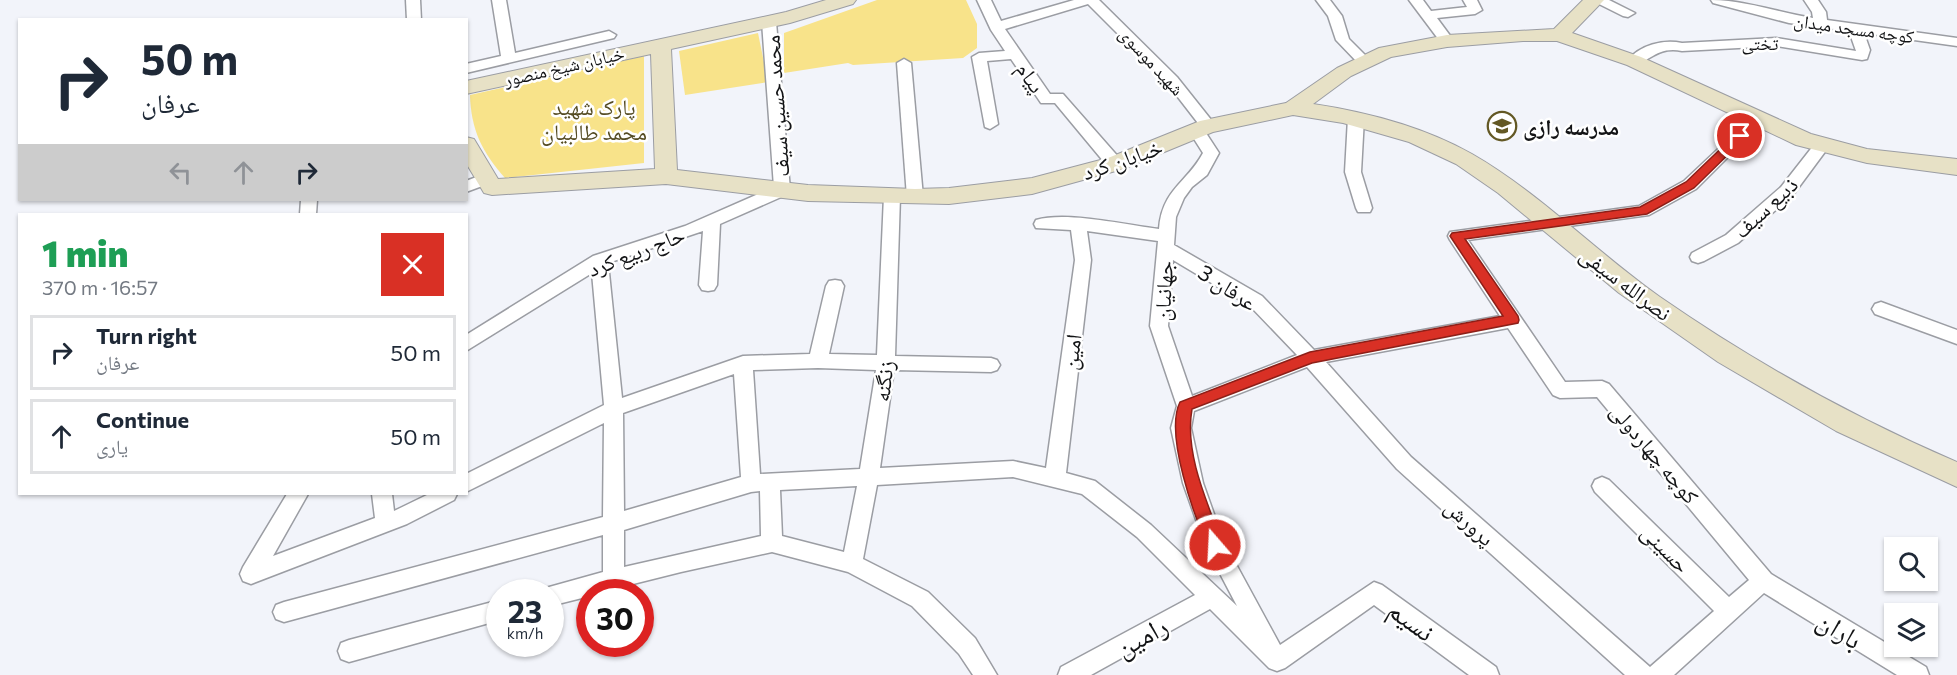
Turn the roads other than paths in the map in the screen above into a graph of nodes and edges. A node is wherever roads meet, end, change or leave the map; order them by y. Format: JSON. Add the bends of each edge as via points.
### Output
{"nodes":[{"id":1,"x":413,"y":0,"type":"edge"},
{"id":2,"x":499,"y":0,"type":"edge"},
{"id":3,"x":846,"y":0,"type":"edge"},
{"id":4,"x":984,"y":0,"type":"edge"},
{"id":5,"x":1089,"y":0,"type":"edge"},
{"id":6,"x":1323,"y":0,"type":"edge"},
{"id":7,"x":1416,"y":0,"type":"edge"},
{"id":8,"x":1470,"y":0,"type":"edge"},
{"id":9,"x":1596,"y":0,"type":"edge"},
{"id":10,"x":1718,"y":0,"type":"edge"},
{"id":11,"x":1810,"y":0,"type":"edge"},
{"id":12,"x":1628,"y":13,"type":"dead end"},
{"id":13,"x":1428,"y":15,"type":"junction"},
{"id":14,"x":414,"y":18,"type":"edge"},
{"id":15,"x":769,"y":21,"type":"junction"},
{"id":16,"x":1821,"y":24,"type":"junction"},
{"id":17,"x":997,"y":27,"type":"junction"},
{"id":18,"x":1855,"y":29,"type":"junction"},
{"id":19,"x":609,"y":35,"type":"dead end"},
{"id":20,"x":1559,"y":35,"type":"junction"},
{"id":21,"x":1447,"y":41,"type":"junction"},
{"id":22,"x":1957,"y":42,"type":"edge"},
{"id":23,"x":661,"y":45,"type":"junction"},
{"id":24,"x":1015,"y":54,"type":"junction"},
{"id":25,"x":509,"y":59,"type":"junction"},
{"id":26,"x":1364,"y":61,"type":"junction"},
{"id":27,"x":1634,"y":62,"type":"junction"},
{"id":28,"x":904,"y":63,"type":"dead end"},
{"id":29,"x":468,"y":69,"type":"edge"},
{"id":30,"x":468,"y":88,"type":"edge"},
{"id":31,"x":1293,"y":108,"type":"junction"},
{"id":32,"x":1356,"y":118,"type":"junction"},
{"id":33,"x":1757,"y":120,"type":"junction"},
{"id":34,"x":990,"y":124,"type":"dead end"},
{"id":35,"x":1202,"y":128,"type":"junction"},
{"id":36,"x":1822,"y":146,"type":"junction"},
{"id":37,"x":468,"y":151,"type":"edge"},
{"id":38,"x":1115,"y":164,"type":"junction"},
{"id":39,"x":1957,"y":167,"type":"edge"},
{"id":40,"x":666,"y":176,"type":"junction"},
{"id":41,"x":477,"y":182,"type":"edge"},
{"id":42,"x":782,"y":190,"type":"junction"},
{"id":43,"x":892,"y":196,"type":"junction"},
{"id":44,"x":915,"y":197,"type":"junction"},
{"id":45,"x":1364,"y":208,"type":"dead end"},
{"id":46,"x":712,"y":221,"type":"junction"},
{"id":47,"x":1042,"y":224,"type":"dead end"},
{"id":48,"x":1078,"y":224,"type":"junction"},
{"id":49,"x":1549,"y":224,"type":"junction"},
{"id":50,"x":1166,"y":242,"type":"junction"},
{"id":51,"x":1698,"y":256,"type":"dead end"},
{"id":52,"x":599,"y":260,"type":"junction"},
{"id":53,"x":708,"y":285,"type":"dead end"},
{"id":54,"x":835,"y":286,"type":"dead end"},
{"id":55,"x":1881,"y":309,"type":"dead end"},
{"id":56,"x":1513,"y":320,"type":"junction"},
{"id":57,"x":1957,"y":337,"type":"edge"},
{"id":58,"x":468,"y":343,"type":"edge"},
{"id":59,"x":1310,"y":358,"type":"junction"},
{"id":60,"x":818,"y":361,"type":"junction"},
{"id":61,"x":743,"y":363,"type":"junction"},
{"id":62,"x":886,"y":364,"type":"junction"},
{"id":63,"x":991,"y":365,"type":"dead end"},
{"id":64,"x":1185,"y":406,"type":"junction"},
{"id":65,"x":613,"y":409,"type":"junction"},
{"id":66,"x":1957,"y":475,"type":"edge"},
{"id":67,"x":869,"y":477,"type":"junction"},
{"id":68,"x":1055,"y":479,"type":"junction"},
{"id":69,"x":760,"y":482,"type":"junction"},
{"id":70,"x":468,"y":483,"type":"edge"},
{"id":71,"x":1602,"y":486,"type":"dead end"},
{"id":72,"x":297,"y":495,"type":"edge"},
{"id":73,"x":382,"y":495,"type":"edge"},
{"id":74,"x":445,"y":495,"type":"edge"},
{"id":75,"x":386,"y":523,"type":"junction"},
{"id":76,"x":612,"y":524,"type":"junction"},
{"id":77,"x":772,"y":543,"type":"junction"},
{"id":78,"x":852,"y":564,"type":"junction"},
{"id":79,"x":614,"y":579,"type":"joint"},
{"id":80,"x":1763,"y":581,"type":"junction"},
{"id":81,"x":1212,"y":597,"type":"junction"},
{"id":82,"x":1729,"y":611,"type":"junction"},
{"id":83,"x":284,"y":612,"type":"dead end"},
{"id":84,"x":486,"y":614,"type":"edge"},
{"id":85,"x":349,"y":651,"type":"dead end"},
{"id":86,"x":1277,"y":660,"type":"junction"},
{"id":87,"x":1891,"y":669,"type":"edge"},
{"id":88,"x":986,"y":675,"type":"edge"},
{"id":89,"x":1070,"y":675,"type":"edge"},
{"id":90,"x":1488,"y":675,"type":"edge"},
{"id":91,"x":1642,"y":675,"type":"edge"},
{"id":92,"x":1657,"y":675,"type":"edge"},
{"id":93,"x":1918,"y":675,"type":"edge"}],
"edges":[{"from":1,"to":14,"type":"street"},
{"from":2,"to":25,"type":"street"},
{"from":3,"to":15,"type":"street","name":"خیابان شیخ منصور"},
{"from":4,"to":17,"type":"street","name":"پیام"},
{"from":5,"to":17,"type":"street"},
{"from":5,"to":35,"type":"street","name":"شهید موسوی","via":[[1172,80]]},
{"from":6,"to":26,"type":"street","via":[[1335,16],[1343,40]]},
{"from":7,"to":13,"type":"street"},
{"from":8,"to":13,"type":"street","via":[[1475,10]]},
{"from":9,"to":12,"type":"street"},
{"from":9,"to":20,"type":"street"},
{"from":10,"to":16,"type":"street","name":"کوچه مسجد میدان","via":[[1760,13]]},
{"from":11,"to":16,"type":"street","via":[[1819,12]]},
{"from":13,"to":21,"type":"street"},
{"from":15,"to":23,"type":"street","name":"خیابان شیخ منصور"},
{"from":15,"to":42,"type":"street","name":"محمد حسین سیف"},
{"from":16,"to":18,"type":"street","name":"کوچه مسجد میدان"},
{"from":17,"to":24,"type":"street","name":"پیام"},
{"from":18,"to":22,"type":"street","name":"کوچه مسجد میدان"},
{"from":18,"to":27,"type":"street","name":"تختی","via":[[1862,56],[1776,42],[1682,47],[1670,44],[1658,45]]},
{"from":19,"to":25,"type":"street"},
{"from":20,"to":21,"type":"street","name":"خیابان کرد"},
{"from":20,"to":27,"type":"street"},
{"from":21,"to":26,"type":"street","name":"خیابان کرد","via":[[1386,52]]},
{"from":23,"to":30,"type":"street","name":"خیابان شیخ منصور"},
{"from":23,"to":40,"type":"street"},
{"from":24,"to":34,"type":"street","via":[[979,57]]},
{"from":24,"to":38,"type":"street","name":"پیام","via":[[1046,100],[1058,98]]},
{"from":25,"to":29,"type":"street"},
{"from":26,"to":31,"type":"street","name":"خیابان کرد"},
{"from":27,"to":33,"type":"street"},
{"from":28,"to":44,"type":"street"},
{"from":31,"to":32,"type":"street","name":"نصرالله سیفی"},
{"from":31,"to":35,"type":"street","name":"خیابان کرد"},
{"from":32,"to":45,"type":"street","via":[[1353,172]]},
{"from":32,"to":49,"type":"street","name":"نصرالله سیفی","via":[[1461,157]]},
{"from":33,"to":36,"type":"street"},
{"from":33,"to":49,"type":"street","via":[[1690,185],[1643,211]]},
{"from":35,"to":38,"type":"street","name":"خیابان کرد"},
{"from":35,"to":50,"type":"street","name":"جهانیان","via":[[1211,153],[1201,171],[1176,197],[1168,217]]},
{"from":36,"to":39,"type":"street"},
{"from":36,"to":51,"type":"street","name":"ذبیع سیف","via":[[1779,198],[1732,239]]},
{"from":37,"to":41,"type":"street"},
{"from":38,"to":44,"type":"street","name":"خیابان کرد","via":[[1032,186]]},
{"from":40,"to":41,"type":"street","name":"خیابان کرد","via":[[492,187]]},
{"from":40,"to":42,"type":"street","name":"خیابان کرد"},
{"from":42,"to":43,"type":"street","name":"خیابان کرد"},
{"from":42,"to":46,"type":"street","name":"حاج ربیع کرد"},
{"from":43,"to":44,"type":"street","name":"خیابان کرد"},
{"from":43,"to":62,"type":"street","name":"زنگنه"},
{"from":46,"to":52,"type":"street","name":"حاج ربیع کرد"},
{"from":46,"to":53,"type":"street"},
{"from":47,"to":48,"type":"street"},
{"from":48,"to":50,"type":"street"},
{"from":48,"to":68,"type":"street","name":"امین","via":[[1083,260]]},
{"from":49,"to":56,"type":"street","name":"کوچه چهاردولی","via":[[1456,236]]},
{"from":49,"to":66,"type":"street","name":"نصرالله سیفی","via":[[1646,300],[1808,403]]},
{"from":50,"to":59,"type":"street","name":"عرفان 3","via":[[1256,301]]},
{"from":50,"to":64,"type":"street","name":"جهانیان","via":[[1159,326]]},
{"from":52,"to":58,"type":"street","name":"حاج ربیع کرد"},
{"from":52,"to":65,"type":"street"},
{"from":54,"to":60,"type":"street"},
{"from":55,"to":57,"type":"street"},
{"from":56,"to":59,"type":"street"},
{"from":56,"to":80,"type":"street","name":"کوچه چهاردولی","via":[[1560,390],[1602,389]]},
{"from":59,"to":64,"type":"street"},
{"from":59,"to":91,"type":"street","name":"پرورش","via":[[1404,463]]},
{"from":60,"to":61,"type":"street"},
{"from":60,"to":62,"type":"street"},
{"from":61,"to":65,"type":"street"},
{"from":61,"to":69,"type":"street"},
{"from":62,"to":63,"type":"street"},
{"from":62,"to":67,"type":"street","name":"زنگنه"},
{"from":64,"to":86,"type":"street","name":"جهانیان","via":[[1181,428],[1193,483],[1215,545]]},
{"from":65,"to":70,"type":"street"},
{"from":65,"to":76,"type":"street"},
{"from":67,"to":68,"type":"street","via":[[1013,469]]},
{"from":67,"to":69,"type":"street"},
{"from":67,"to":78,"type":"street","name":"زنگنه"},
{"from":68,"to":81,"type":"street","via":[[1088,487],[1144,531]]},
{"from":69,"to":76,"type":"street"},
{"from":69,"to":77,"type":"street"},
{"from":71,"to":82,"type":"street","name":"حسینی"},
{"from":72,"to":75,"type":"street","via":[[251,574]]},
{"from":73,"to":75,"type":"street"},
{"from":74,"to":75,"type":"street"},
{"from":76,"to":79,"type":"street"},
{"from":76,"to":83,"type":"street"},
{"from":77,"to":78,"type":"street"},
{"from":77,"to":79,"type":"street"},
{"from":78,"to":88,"type":"street","via":[[920,599],[967,646]]},
{"from":80,"to":82,"type":"street"},
{"from":80,"to":87,"type":"street","name":"باران"},
{"from":81,"to":86,"type":"street"},
{"from":81,"to":89,"type":"street","name":"رامین"},
{"from":82,"to":92,"type":"street"},
{"from":84,"to":85,"type":"street"},
{"from":86,"to":90,"type":"street","name":"نسیم","via":[[1374,592]]},
{"from":87,"to":93,"type":"street","name":"باران"}]}
